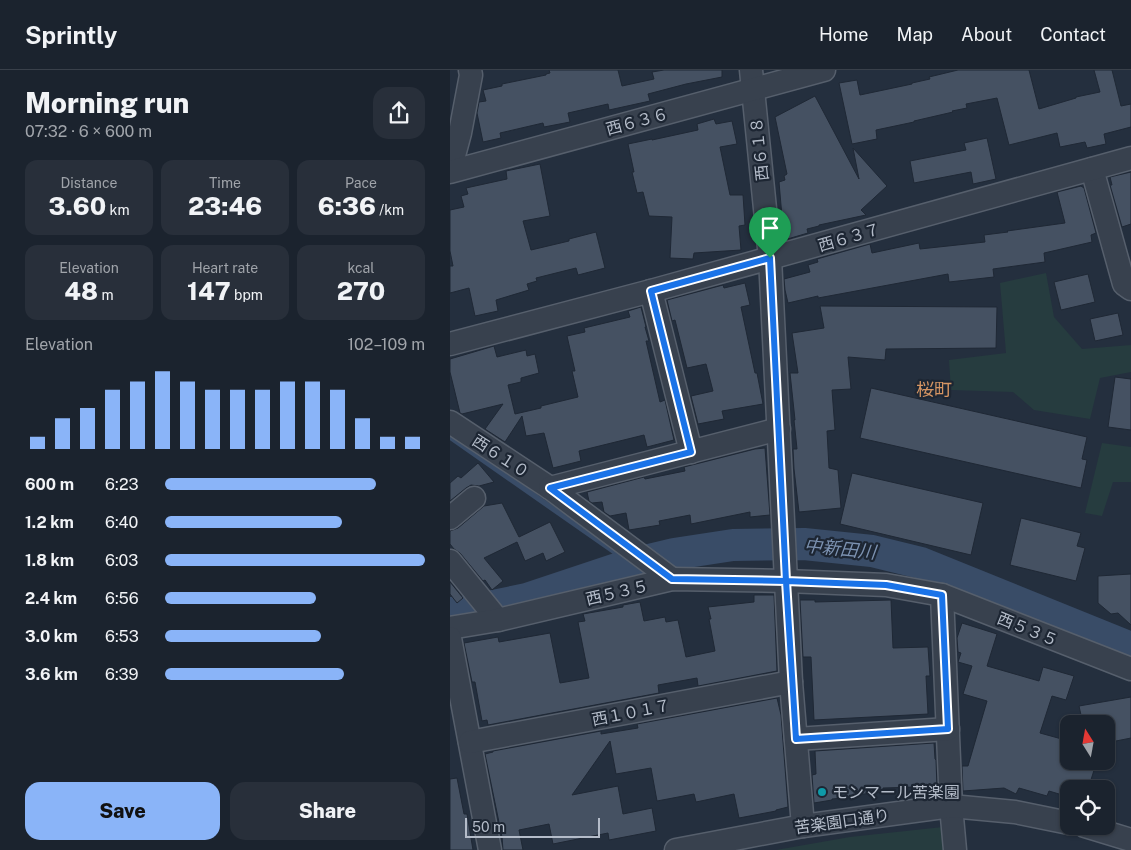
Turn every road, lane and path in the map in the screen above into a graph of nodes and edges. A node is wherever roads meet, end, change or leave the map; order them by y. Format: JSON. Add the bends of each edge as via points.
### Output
{"nodes":[{"id":1,"x":470,"y":70,"type":"edge"},
{"id":2,"x":824,"y":70,"type":"edge"},
{"id":3,"x":752,"y":80,"type":"edge"},
{"id":4,"x":1131,"y":158,"type":"edge"},
{"id":5,"x":450,"y":167,"type":"edge"},
{"id":6,"x":1092,"y":169,"type":"junction"},
{"id":7,"x":450,"y":172,"type":"edge"},
{"id":8,"x":770,"y":258,"type":"junction"},
{"id":9,"x":1131,"y":289,"type":"edge"},
{"id":10,"x":651,"y":291,"type":"junction"},
{"id":11,"x":450,"y":344,"type":"edge"},
{"id":12,"x":450,"y":422,"type":"edge"},
{"id":13,"x":779,"y":429,"type":"junction"},
{"id":14,"x":691,"y":452,"type":"junction"},
{"id":15,"x":550,"y":488,"type":"junction"},
{"id":16,"x":474,"y":498,"type":"dead end"},
{"id":17,"x":450,"y":518,"type":"edge"},
{"id":18,"x":450,"y":561,"type":"edge"},
{"id":19,"x":672,"y":579,"type":"junction"},
{"id":20,"x":786,"y":581,"type":"junction"},
{"id":21,"x":942,"y":595,"type":"junction"},
{"id":22,"x":498,"y":620,"type":"junction"},
{"id":23,"x":450,"y":628,"type":"edge"},
{"id":24,"x":450,"y":638,"type":"edge"},
{"id":25,"x":1131,"y":669,"type":"edge"},
{"id":26,"x":791,"y":682,"type":"junction"},
{"id":27,"x":948,"y":729,"type":"junction"},
{"id":28,"x":796,"y":739,"type":"junction"},
{"id":29,"x":470,"y":742,"type":"junction"},
{"id":30,"x":951,"y":806,"type":"junction"},
{"id":31,"x":1060,"y":821,"type":"edge"},
{"id":32,"x":803,"y":826,"type":"junction"},
{"id":33,"x":1115,"y":835,"type":"edge"},
{"id":34,"x":1131,"y":840,"type":"edge"},
{"id":35,"x":490,"y":850,"type":"edge"},
{"id":36,"x":676,"y":850,"type":"edge"},
{"id":37,"x":955,"y":850,"type":"edge"}],
"edges":[{"from":1,"to":5,"type":"street","via":[[460,133]]},
{"from":2,"to":3,"type":"street","name":"西６３６"},
{"from":3,"to":7,"type":"street","name":"西６３６"},
{"from":3,"to":8,"type":"street","name":"西６１８"},
{"from":4,"to":6,"type":"street","name":"西６３７"},
{"from":6,"to":8,"type":"street","name":"西６３７"},
{"from":6,"to":9,"type":"street","via":[[1124,284]]},
{"from":8,"to":10,"type":"street","name":"西６３７"},
{"from":8,"to":13,"type":"street","name":"西６１８"},
{"from":10,"to":11,"type":"street","name":"西６３７"},
{"from":10,"to":14,"type":"street"},
{"from":12,"to":15,"type":"street","name":"西６１０"},
{"from":13,"to":14,"type":"street"},
{"from":13,"to":20,"type":"street","name":"西６１８"},
{"from":14,"to":15,"type":"street"},
{"from":15,"to":19,"type":"street","name":"西６１０"},
{"from":16,"to":17,"type":"street"},
{"from":18,"to":22,"type":"street"},
{"from":19,"to":20,"type":"street","name":"西５３５"},
{"from":19,"to":22,"type":"street","name":"西５３５"},
{"from":20,"to":21,"type":"street","name":"西５３５","via":[[886,585]]},
{"from":20,"to":26,"type":"street","name":"西６１８"},
{"from":21,"to":25,"type":"street","name":"西５３５"},
{"from":21,"to":27,"type":"street"},
{"from":22,"to":23,"type":"street","name":"西５３５"},
{"from":24,"to":29,"type":"street"},
{"from":26,"to":28,"type":"street","name":"西６１８"},
{"from":26,"to":29,"type":"street","name":"西１０１７"},
{"from":27,"to":28,"type":"street"},
{"from":27,"to":30,"type":"street"},
{"from":28,"to":32,"type":"street","name":"西６１８"},
{"from":29,"to":35,"type":"street"},
{"from":30,"to":31,"type":"street","name":"苦楽園口通り","via":[[1015,812]]},
{"from":30,"to":32,"type":"street","name":"苦楽園口通り"},
{"from":30,"to":37,"type":"street"},
{"from":32,"to":36,"type":"street","name":"苦楽園口通り"},
{"from":33,"to":34,"type":"street"}]}
